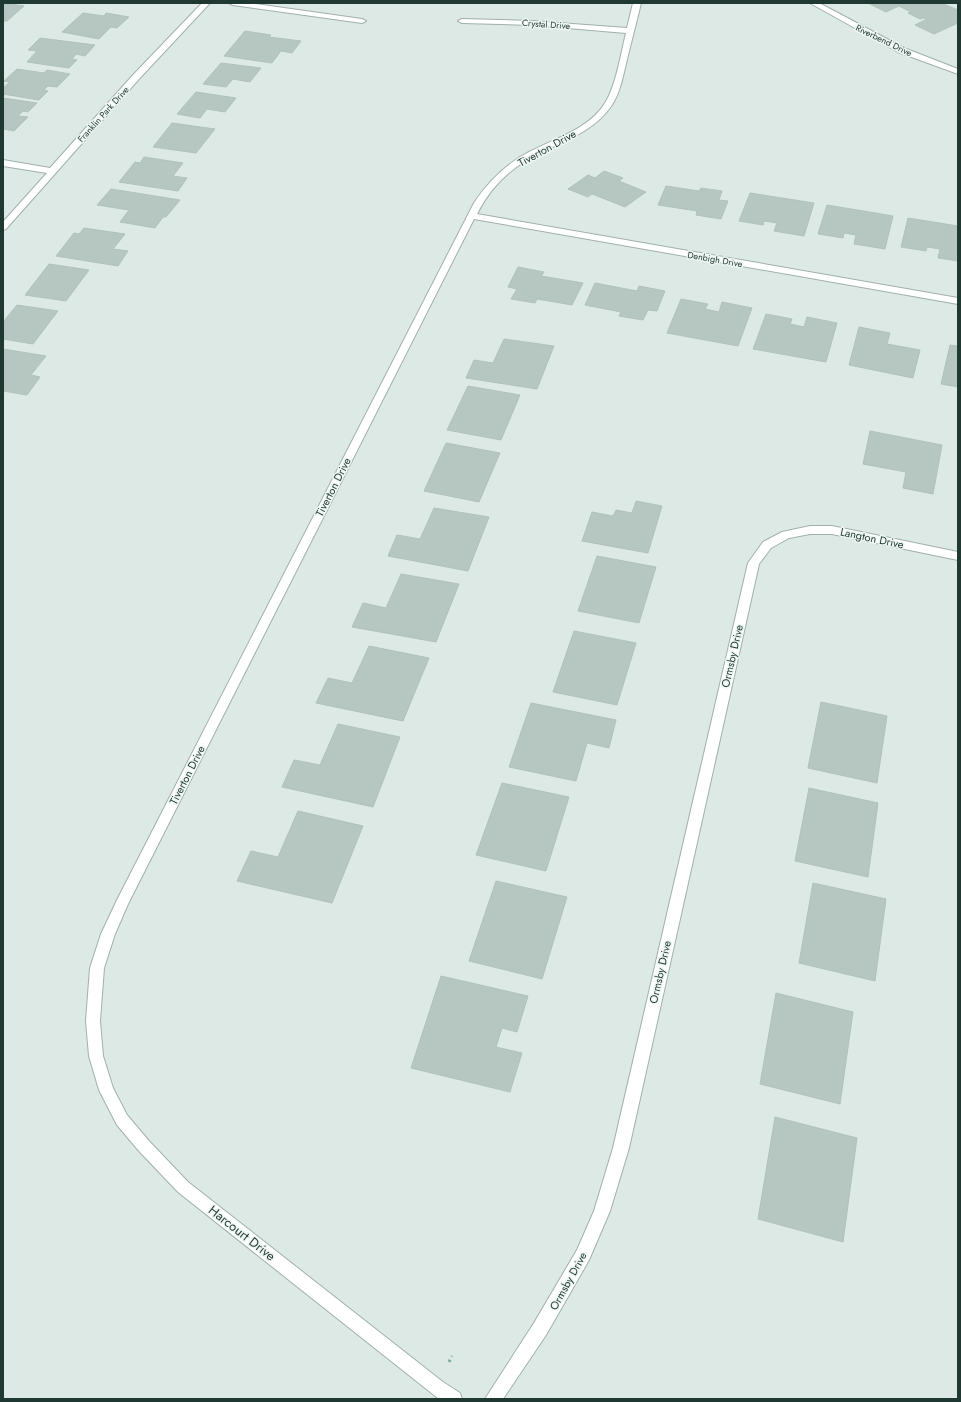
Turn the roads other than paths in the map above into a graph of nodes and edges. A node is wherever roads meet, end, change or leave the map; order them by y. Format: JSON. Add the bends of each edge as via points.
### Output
{"nodes":[{"id":1,"x":206,"y":3,"type":"edge"},
{"id":2,"x":233,"y":3,"type":"edge"},
{"id":3,"x":637,"y":3,"type":"edge"},
{"id":4,"x":814,"y":3,"type":"edge"},
{"id":5,"x":362,"y":21,"type":"dead end"},
{"id":6,"x":462,"y":21,"type":"dead end"},
{"id":7,"x":631,"y":31,"type":"junction"},
{"id":8,"x":958,"y":72,"type":"edge"},
{"id":9,"x":3,"y":163,"type":"edge"},
{"id":10,"x":51,"y":172,"type":"junction"},
{"id":11,"x":471,"y":216,"type":"junction"},
{"id":12,"x":3,"y":227,"type":"edge"},
{"id":13,"x":958,"y":301,"type":"edge"},
{"id":14,"x":786,"y":535,"type":"joint"},
{"id":15,"x":958,"y":556,"type":"edge"},
{"id":16,"x":92,"y":1021,"type":"joint"},
{"id":17,"x":454,"y":1399,"type":"edge"},
{"id":18,"x":493,"y":1399,"type":"edge"}],
"edges":[{"from":1,"to":10,"type":"street","name":"Franklin Park Drive"},
{"from":2,"to":5,"type":"street"},
{"from":3,"to":7,"type":"street","name":"Tiverton Drive"},
{"from":4,"to":8,"type":"street","name":"Riverbend Drive","via":[[901,50]]},
{"from":6,"to":7,"type":"street","name":"Crystal Drive","via":[[532,23]]},
{"from":7,"to":11,"type":"street","name":"Tiverton Drive","via":[[615,90],[598,118],[532,154],[498,178],[486,191]]},
{"from":9,"to":10,"type":"street"},
{"from":10,"to":12,"type":"street","name":"Franklin Park Drive"},
{"from":11,"to":13,"type":"street","name":"Denbigh Drive"},
{"from":11,"to":16,"type":"street","name":"Tiverton Drive","via":[[122,904],[108,934],[97,968]]},
{"from":14,"to":15,"type":"street","name":"Langton Drive","via":[[810,530],[832,530]]},
{"from":14,"to":18,"type":"street","name":"Ormsby Drive","via":[[767,545],[752,570],[621,1148],[602,1211],[583,1255],[540,1329]]},
{"from":16,"to":17,"type":"street","name":"Harcourt Drive","via":[[96,1056],[106,1090],[122,1120],[183,1187]]}]}
